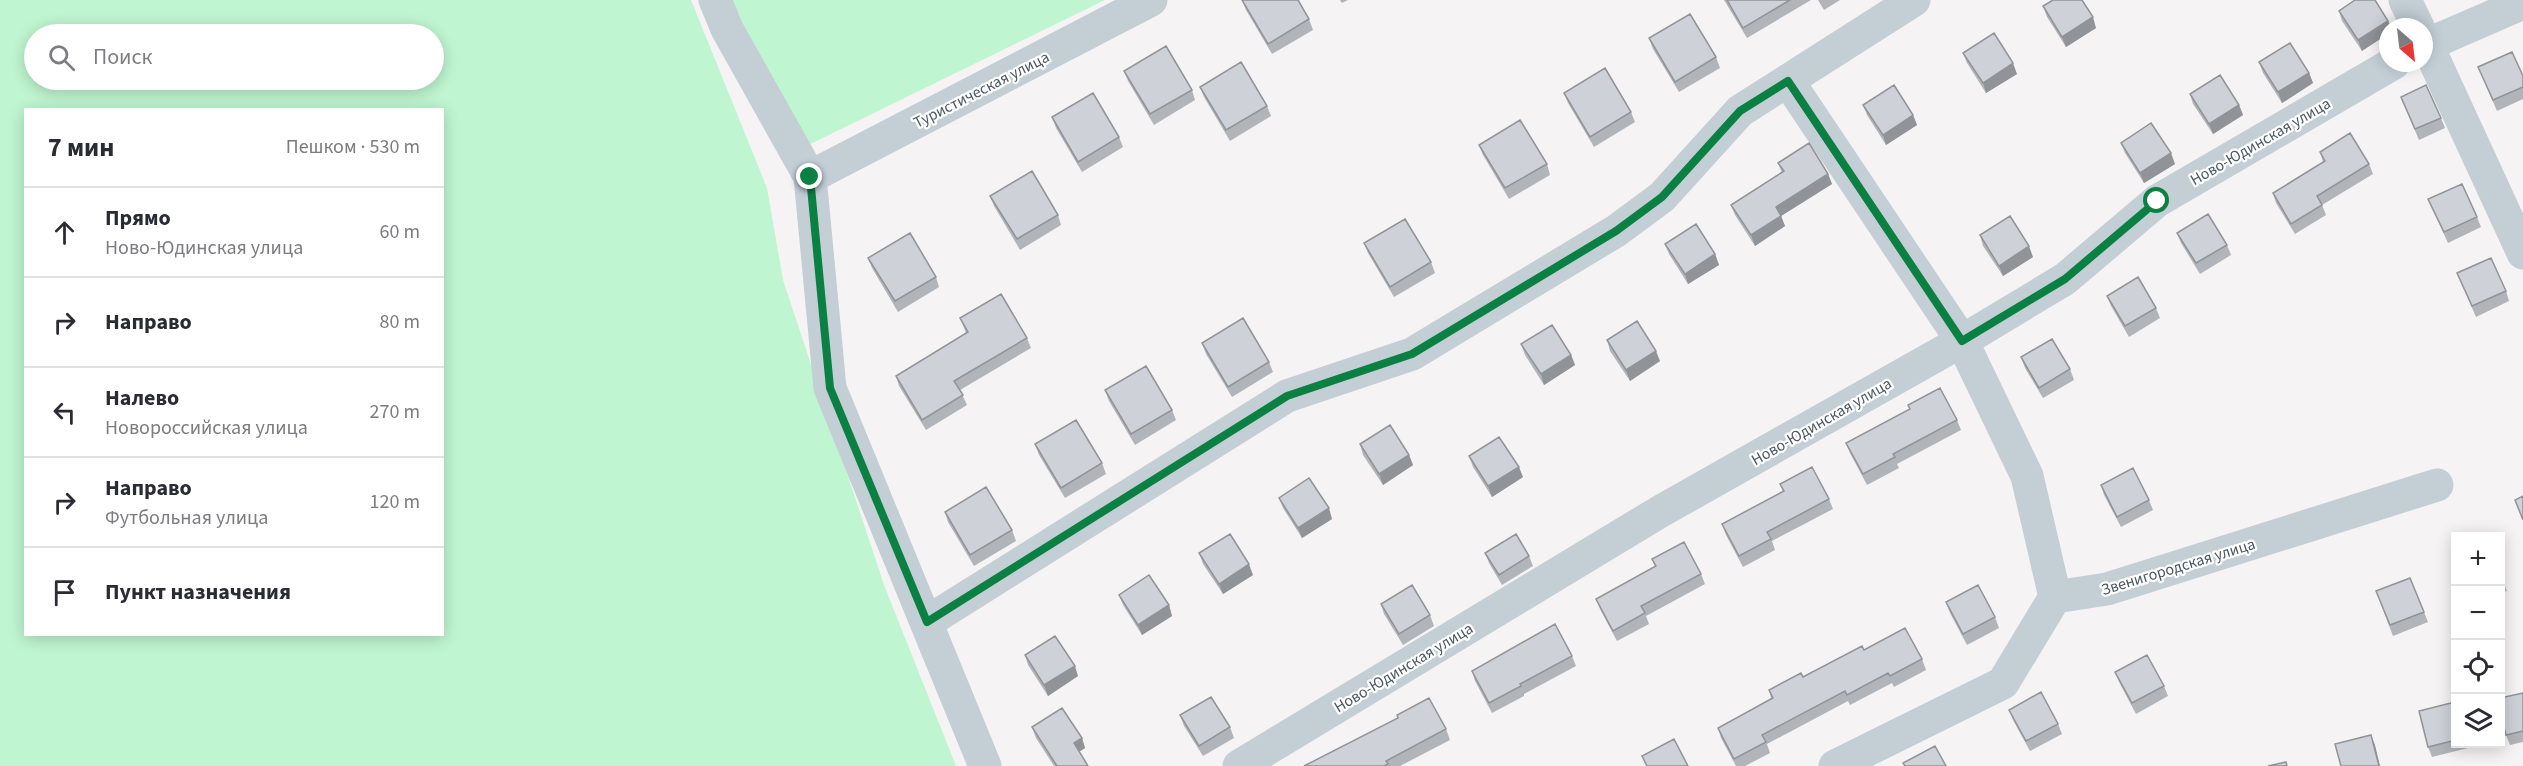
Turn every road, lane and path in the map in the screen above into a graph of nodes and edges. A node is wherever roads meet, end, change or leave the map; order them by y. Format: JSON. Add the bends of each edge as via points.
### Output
{"nodes":[{"id":1,"x":715,"y":0,"type":"edge"},
{"id":2,"x":1151,"y":0,"type":"edge"},
{"id":3,"x":1914,"y":0,"type":"edge"},
{"id":4,"x":2404,"y":0,"type":"edge"},
{"id":5,"x":2523,"y":3,"type":"edge"},
{"id":6,"x":2413,"y":18,"type":"edge"},
{"id":7,"x":2433,"y":35,"type":"edge"},
{"id":8,"x":2433,"y":60,"type":"edge"},
{"id":9,"x":2379,"y":72,"type":"edge"},
{"id":10,"x":1788,"y":81,"type":"junction"},
{"id":11,"x":810,"y":177,"type":"junction"},
{"id":12,"x":2523,"y":253,"type":"edge"},
{"id":13,"x":1962,"y":341,"type":"junction"},
{"id":14,"x":2437,"y":485,"type":"dead end"},
{"id":15,"x":2055,"y":597,"type":"junction"},
{"id":16,"x":927,"y":622,"type":"junction"},
{"id":17,"x":985,"y":766,"type":"edge"},
{"id":18,"x":1239,"y":766,"type":"edge"},
{"id":19,"x":1835,"y":766,"type":"edge"}],
"edges":[{"from":1,"to":11,"type":"street"},
{"from":2,"to":11,"type":"street","name":"Туристическая улица"},
{"from":3,"to":10,"type":"street"},
{"from":4,"to":6,"type":"street"},
{"from":5,"to":7,"type":"street"},
{"from":8,"to":12,"type":"street"},
{"from":9,"to":13,"type":"street","name":"Ново-Юдинская улица","via":[[2157,201],[2065,279]]},
{"from":10,"to":13,"type":"street"},
{"from":10,"to":16,"type":"street","via":[[1740,111],[1662,197],[1616,231],[1412,354],[1287,396]]},
{"from":11,"to":16,"type":"street","via":[[830,388]]},
{"from":13,"to":15,"type":"street","via":[[2027,476]]},
{"from":13,"to":18,"type":"street","name":"Ново-Юдинская улица","via":[[1662,512]]},
{"from":14,"to":15,"type":"street","name":"Звенигородская улица","via":[[2107,589]]},
{"from":15,"to":19,"type":"street","via":[[2003,683]]},
{"from":16,"to":17,"type":"street"}]}
